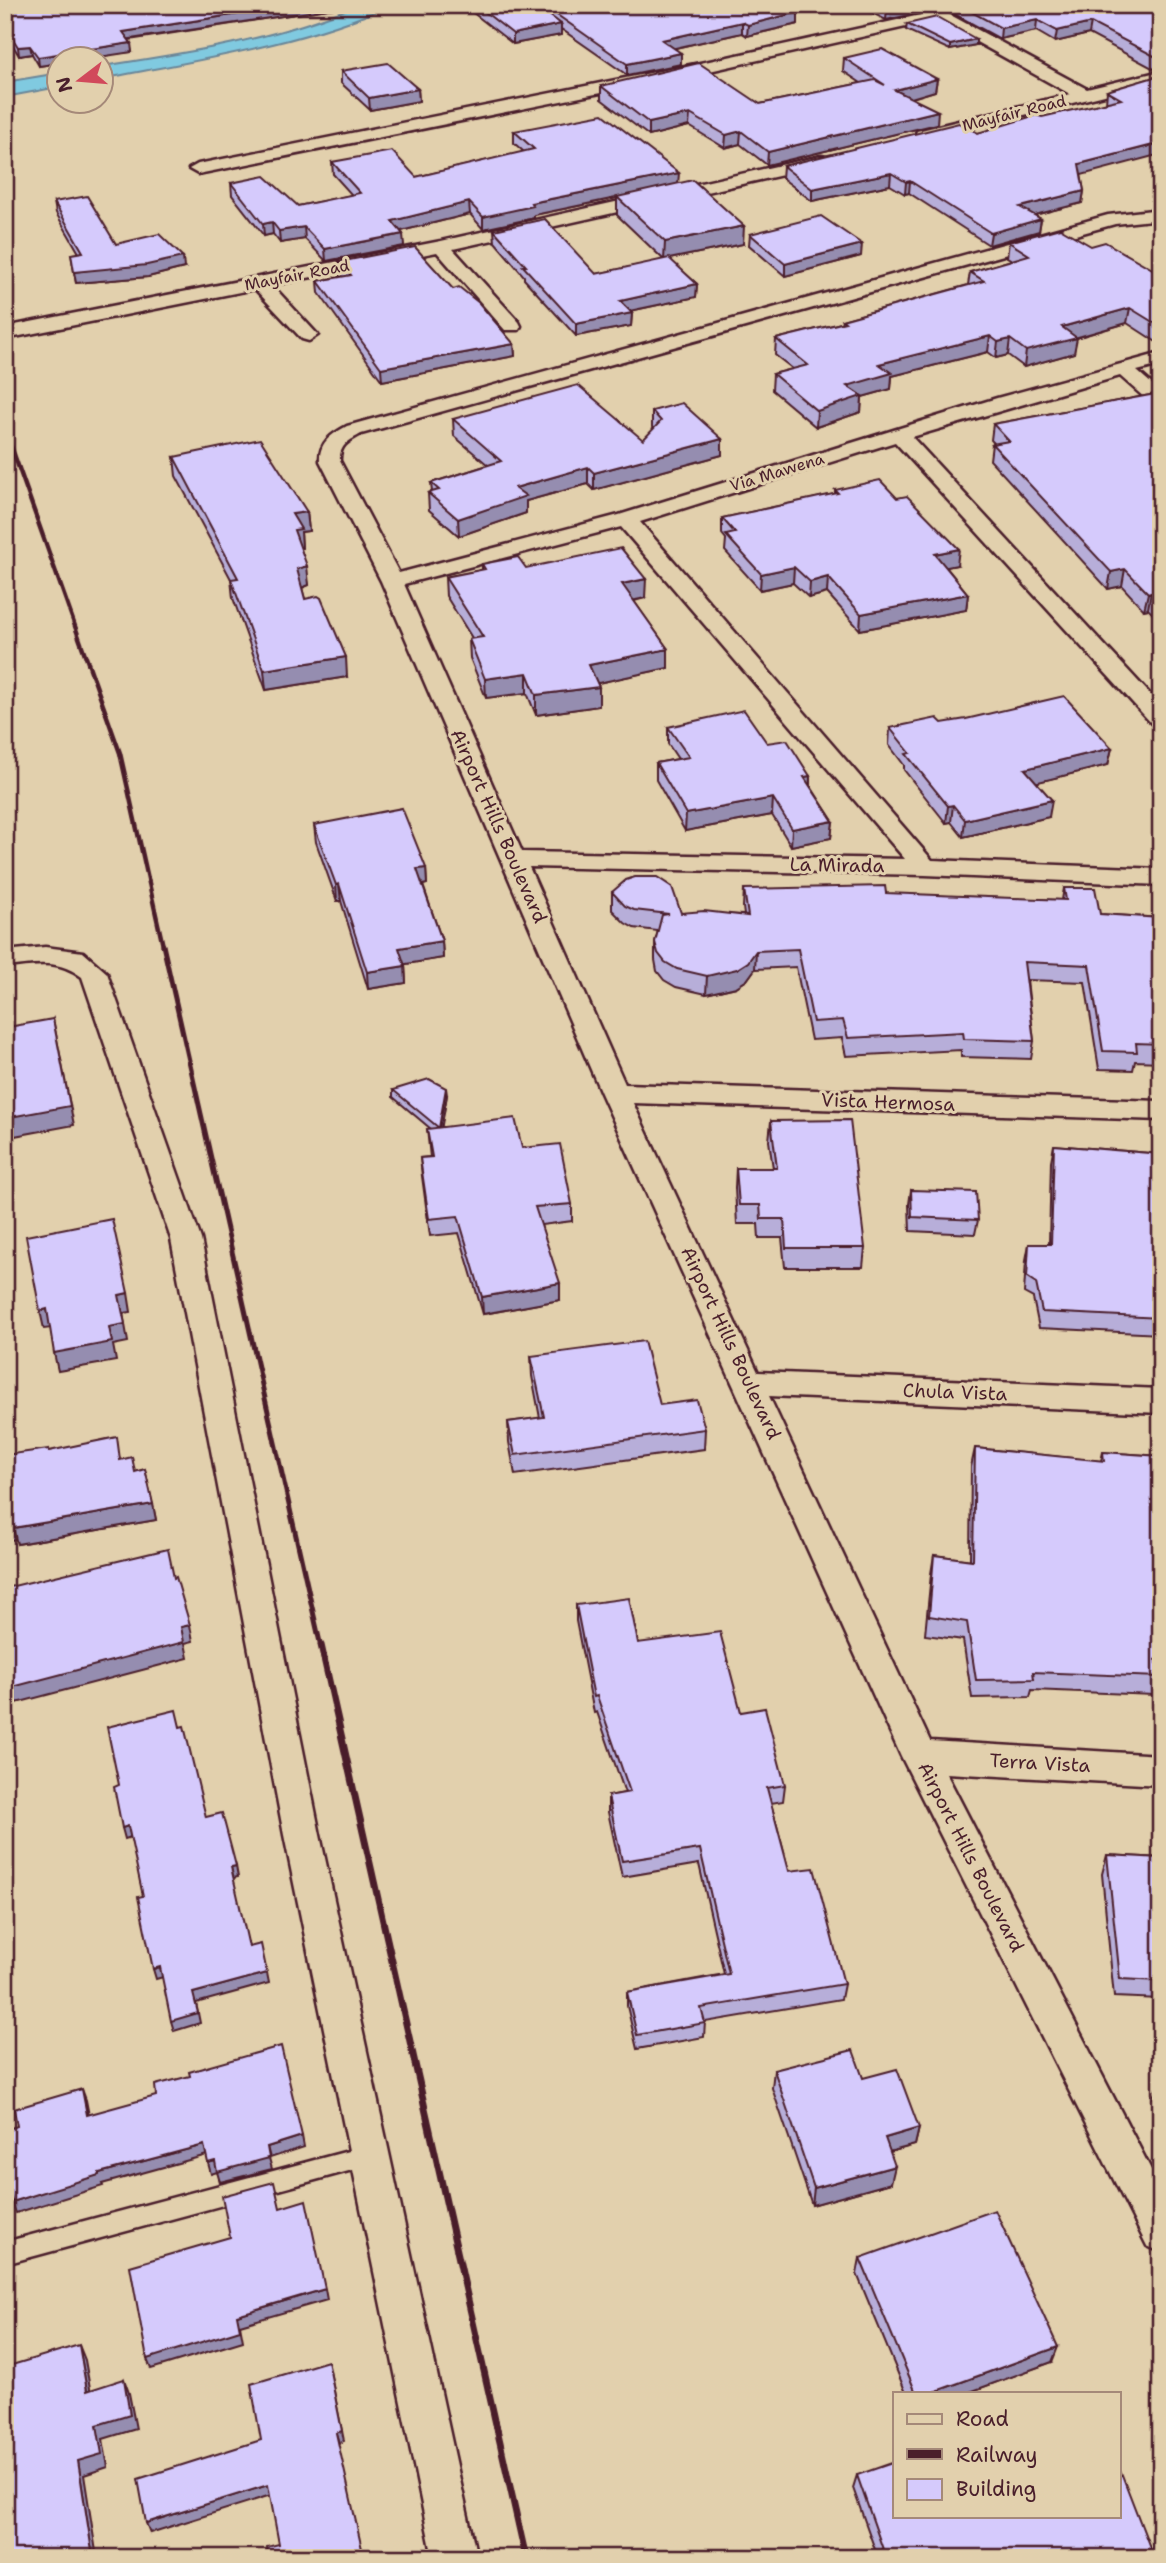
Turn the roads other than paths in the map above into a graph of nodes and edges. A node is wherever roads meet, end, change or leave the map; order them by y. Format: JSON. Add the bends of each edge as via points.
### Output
{"nodes":[{"id":1,"x":920,"y":5,"type":"edge"},
{"id":2,"x":939,"y":15,"type":"junction"},
{"id":3,"x":1161,"y":76,"type":"edge"},
{"id":4,"x":1085,"y":95,"type":"junction"},
{"id":5,"x":906,"y":139,"type":"edge"},
{"id":6,"x":839,"y":156,"type":"edge"},
{"id":7,"x":198,"y":169,"type":"dead end"},
{"id":8,"x":1155,"y":214,"type":"edge"},
{"id":9,"x":441,"y":246,"type":"junction"},
{"id":10,"x":259,"y":282,"type":"junction"},
{"id":11,"x":512,"y":326,"type":"dead end"},
{"id":12,"x":5,"y":333,"type":"edge"},
{"id":13,"x":309,"y":335,"type":"dead end"},
{"id":14,"x":1161,"y":359,"type":"edge"},
{"id":15,"x":1124,"y":370,"type":"junction"},
{"id":16,"x":1161,"y":402,"type":"edge"},
{"id":17,"x":898,"y":434,"type":"junction"},
{"id":18,"x":626,"y":519,"type":"junction"},
{"id":19,"x":392,"y":580,"type":"junction"},
{"id":20,"x":1161,"y":720,"type":"edge"},
{"id":21,"x":513,"y":859,"type":"junction"},
{"id":22,"x":925,"y":867,"type":"junction"},
{"id":23,"x":1161,"y":877,"type":"edge"},
{"id":24,"x":5,"y":959,"type":"edge"},
{"id":25,"x":615,"y":1093,"type":"junction"},
{"id":26,"x":1161,"y":1111,"type":"edge"},
{"id":27,"x":750,"y":1383,"type":"junction"},
{"id":28,"x":1161,"y":1401,"type":"edge"},
{"id":29,"x":919,"y":1756,"type":"junction"},
{"id":30,"x":1161,"y":1770,"type":"edge"},
{"id":31,"x":372,"y":2155,"type":"junction"},
{"id":32,"x":1161,"y":2232,"type":"edge"},
{"id":33,"x":5,"y":2253,"type":"edge"},
{"id":34,"x":456,"y":2558,"type":"edge"}],
"edges":[{"from":1,"to":2,"type":"street"},
{"from":2,"to":4,"type":"street"},
{"from":2,"to":7,"type":"street"},
{"from":3,"to":4,"type":"street","name":"Mayfair Road"},
{"from":4,"to":5,"type":"street","name":"Mayfair Road"},
{"from":6,"to":9,"type":"street","name":"Mayfair Road"},
{"from":8,"to":19,"type":"street","name":"Airport Hills Boulevard","via":[[1114,219],[354,430],[332,444],[330,461]]},
{"from":9,"to":10,"type":"street","name":"Mayfair Road"},
{"from":9,"to":11,"type":"street"},
{"from":10,"to":12,"type":"street","name":"Mayfair Road"},
{"from":10,"to":13,"type":"street"},
{"from":14,"to":15,"type":"street","name":"Via Mawena"},
{"from":15,"to":16,"type":"street"},
{"from":15,"to":17,"type":"street","name":"Via Mawena"},
{"from":17,"to":18,"type":"street","name":"Via Mawena"},
{"from":17,"to":20,"type":"street"},
{"from":18,"to":19,"type":"street","name":"Via Mawena"},
{"from":18,"to":22,"type":"street"},
{"from":19,"to":21,"type":"street","name":"Airport Hills Boulevard"},
{"from":21,"to":22,"type":"street","name":"La Mirada"},
{"from":21,"to":25,"type":"street","name":"Airport Hills Boulevard"},
{"from":22,"to":23,"type":"street","name":"La Mirada"},
{"from":24,"to":31,"type":"street","via":[[75,958],[94,973],[186,1239],[302,1835]]},
{"from":25,"to":26,"type":"street","name":"Vista Hermosa"},
{"from":25,"to":27,"type":"street","name":"Airport Hills Boulevard"},
{"from":27,"to":28,"type":"street","name":"Chula Vista"},
{"from":27,"to":29,"type":"street","name":"Airport Hills Boulevard"},
{"from":29,"to":30,"type":"street","name":"Terra Vista"},
{"from":29,"to":32,"type":"street","name":"Airport Hills Boulevard"},
{"from":31,"to":33,"type":"lane"},
{"from":31,"to":34,"type":"street"}]}
